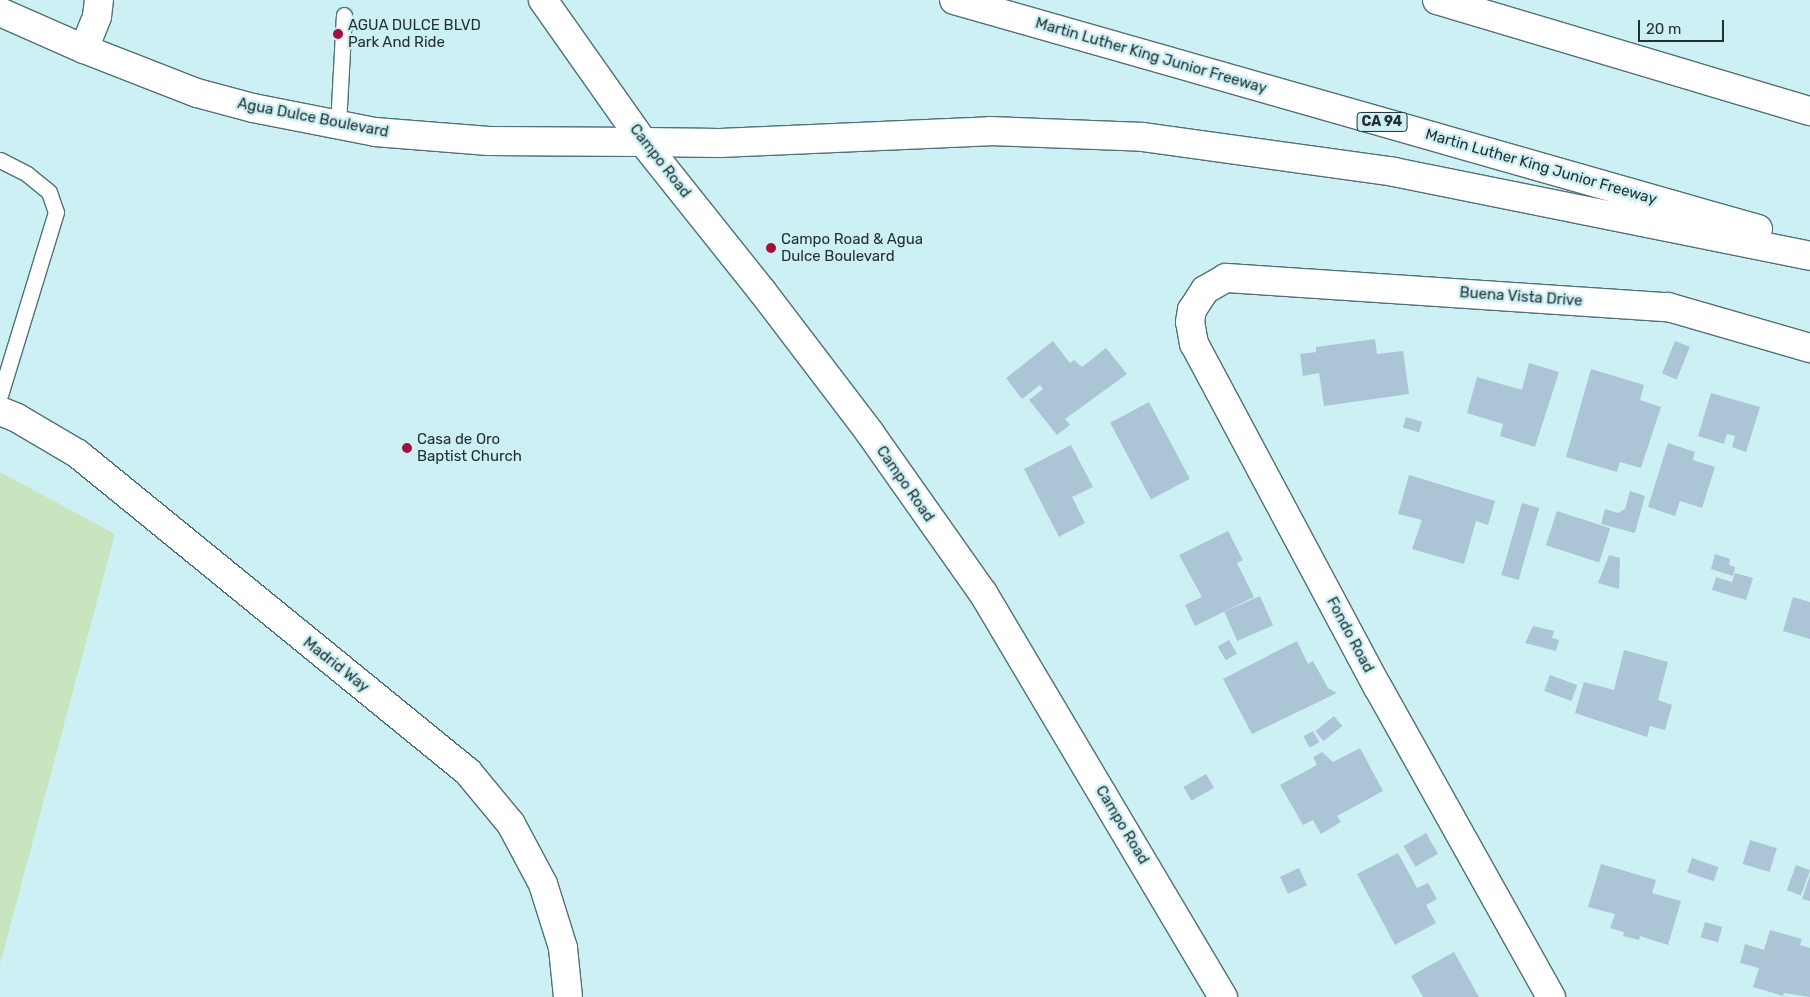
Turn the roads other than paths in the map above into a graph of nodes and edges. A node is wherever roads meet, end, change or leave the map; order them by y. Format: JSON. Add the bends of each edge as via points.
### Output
{"nodes":[{"id":1,"x":99,"y":0,"type":"edge"},
{"id":2,"x":543,"y":0,"type":"edge"},
{"id":3,"x":954,"y":0,"type":"edge"},
{"id":4,"x":1437,"y":0,"type":"edge"},
{"id":5,"x":0,"y":12,"type":"edge"},
{"id":6,"x":344,"y":15,"type":"dead end"},
{"id":7,"x":84,"y":49,"type":"junction"},
{"id":8,"x":1810,"y":111,"type":"edge"},
{"id":9,"x":338,"y":125,"type":"junction"},
{"id":10,"x":643,"y":142,"type":"junction"},
{"id":11,"x":0,"y":160,"type":"edge"},
{"id":12,"x":1810,"y":243,"type":"edge"},
{"id":13,"x":1810,"y":256,"type":"edge"},
{"id":14,"x":1226,"y":278,"type":"joint"},
{"id":15,"x":1810,"y":348,"type":"edge"},
{"id":16,"x":0,"y":395,"type":"edge"},
{"id":17,"x":0,"y":411,"type":"edge"},
{"id":18,"x":568,"y":997,"type":"edge"},
{"id":19,"x":1223,"y":997,"type":"edge"},
{"id":20,"x":1551,"y":997,"type":"edge"}],
"edges":[{"from":1,"to":7,"type":"main road","via":[[97,16]]},
{"from":2,"to":10,"type":"main road","name":"Campo Road"},
{"from":3,"to":12,"type":"main road","name":"Martin Luther King Junior Freeway","number":"CA 94"},
{"from":4,"to":8,"type":"main road"},
{"from":5,"to":7,"type":"main road","name":"Agua Dulce Boulevard"},
{"from":6,"to":9,"type":"lane"},
{"from":7,"to":9,"type":"main road","name":"Agua Dulce Boulevard","via":[[197,92]]},
{"from":9,"to":10,"type":"main road","name":"Agua Dulce Boulevard","via":[[384,133],[489,141]]},
{"from":10,"to":13,"type":"main road","name":"Agua Dulce Boulevard","via":[[720,143],[990,131],[1143,137],[1394,172]]},
{"from":10,"to":19,"type":"main road","name":"Campo Road","via":[[858,418],[983,594]]},
{"from":11,"to":16,"type":"lane","via":[[28,174],[49,192],[56,212]]},
{"from":14,"to":15,"type":"main road","name":"Buena Vista Drive","via":[[1668,307]]},
{"from":14,"to":20,"type":"main road","name":"Fondo Road","via":[[1205,290],[1194,305],[1190,322],[1194,344],[1378,688]]},
{"from":17,"to":18,"type":"main road","name":"Madrid Way","via":[[78,454],[468,772],[511,824],[543,884],[562,948]]}]}
